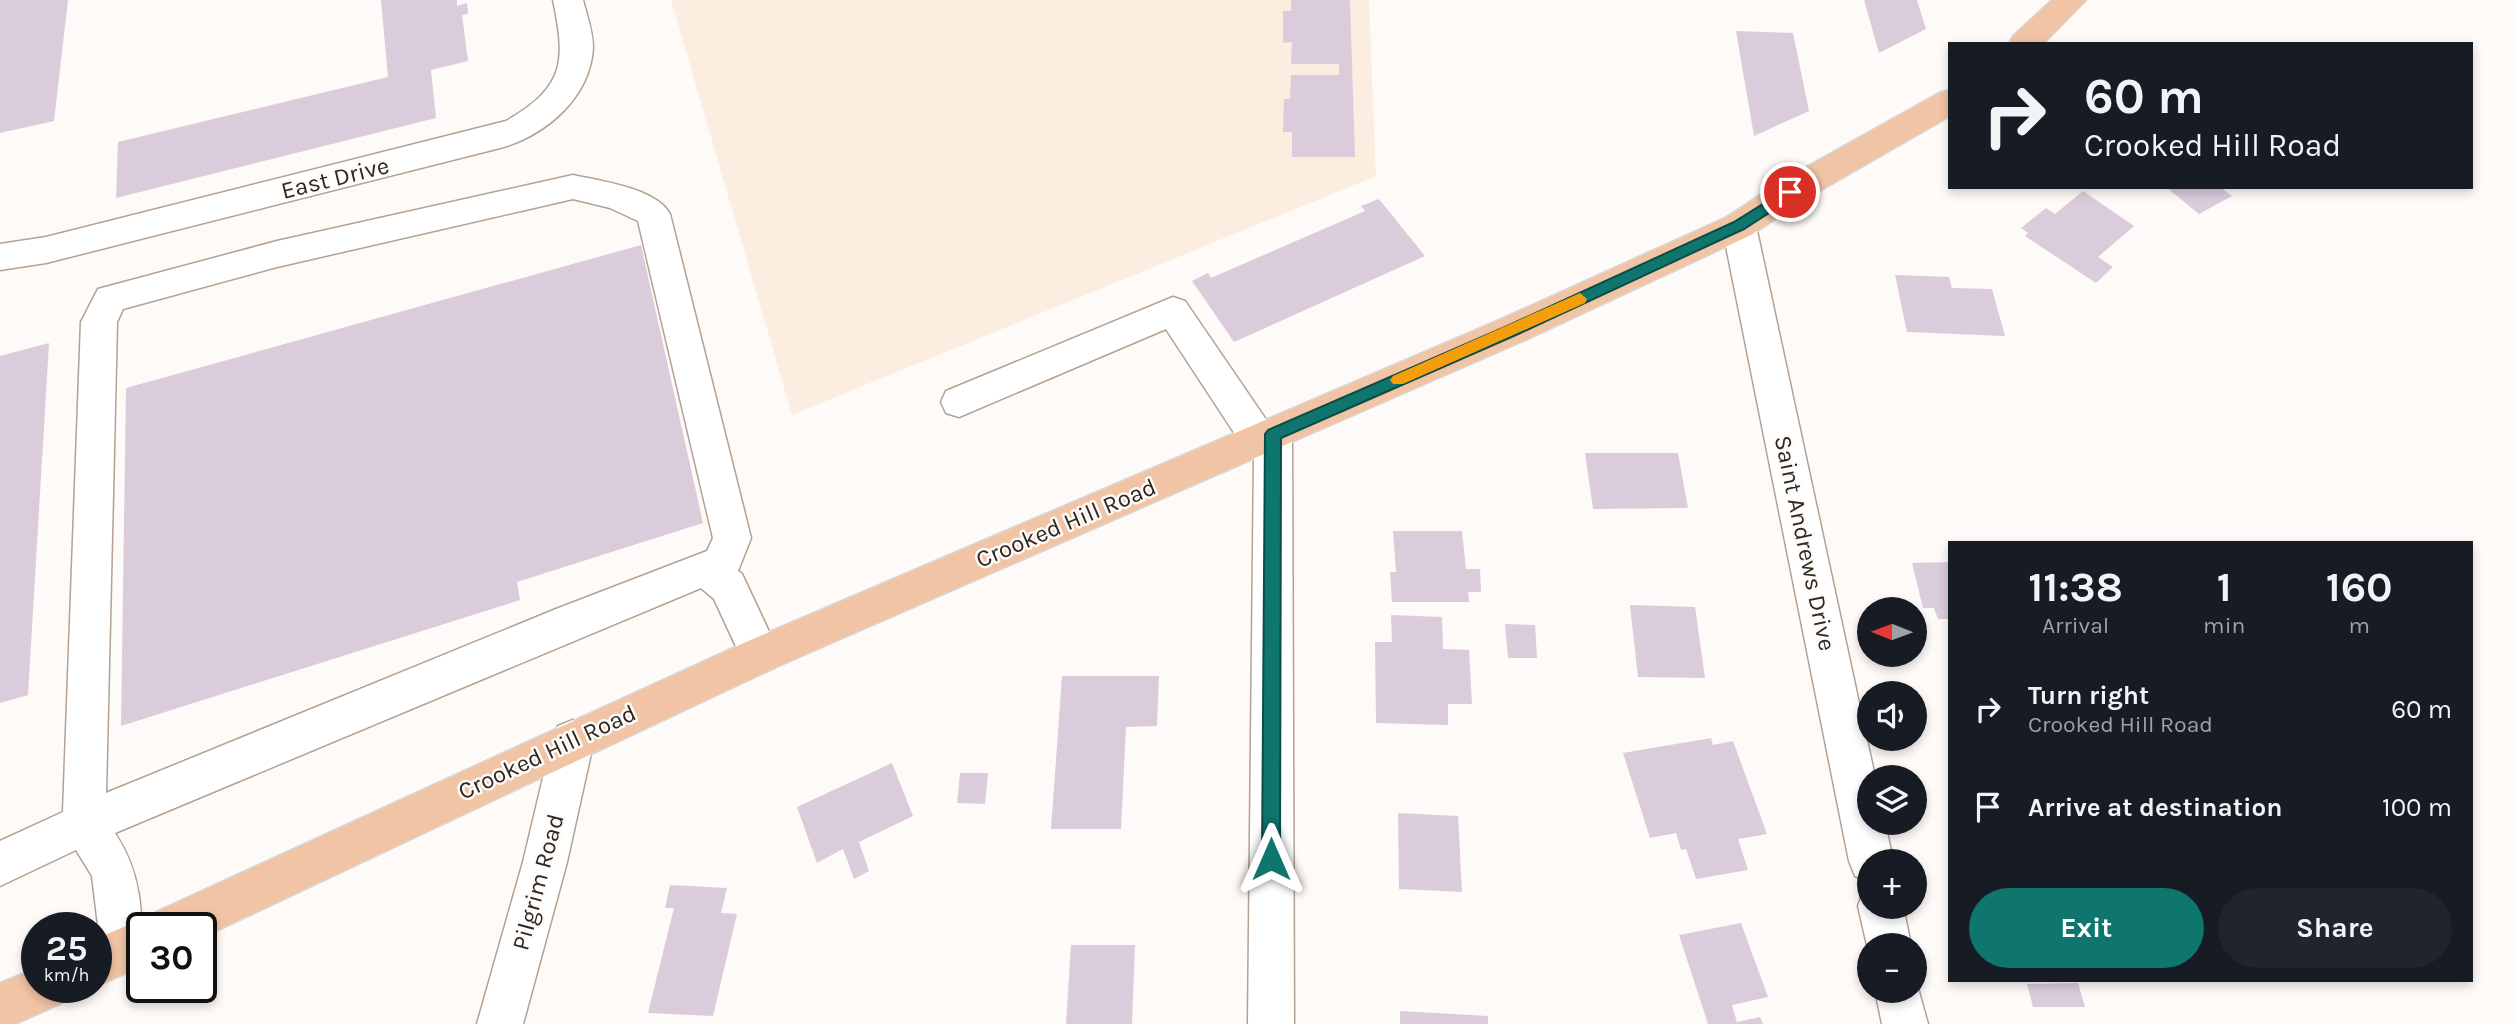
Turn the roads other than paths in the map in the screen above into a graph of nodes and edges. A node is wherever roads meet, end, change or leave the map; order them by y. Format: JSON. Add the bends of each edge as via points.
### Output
{"nodes":[{"id":1,"x":568,"y":0,"type":"edge"},
{"id":2,"x":2071,"y":0,"type":"edge"},
{"id":3,"x":2026,"y":42,"type":"edge"},
{"id":4,"x":1948,"y":102,"type":"edge"},
{"id":5,"x":1739,"y":226,"type":"junction"},
{"id":6,"x":0,"y":257,"type":"edge"},
{"id":7,"x":959,"y":402,"type":"dead end"},
{"id":8,"x":1266,"y":437,"type":"junction"},
{"id":9,"x":716,"y":576,"type":"junction"},
{"id":10,"x":760,"y":655,"type":"junction"},
{"id":11,"x":573,"y":740,"type":"junction"},
{"id":12,"x":84,"y":824,"type":"junction"},
{"id":13,"x":1869,"y":849,"type":"edge"},
{"id":14,"x":0,"y":864,"type":"edge"},
{"id":15,"x":206,"y":912,"type":"edge"},
{"id":16,"x":121,"y":951,"type":"edge"},
{"id":17,"x":21,"y":998,"type":"edge"},
{"id":18,"x":1901,"y":1003,"type":"edge"},
{"id":19,"x":0,"y":1007,"type":"edge"},
{"id":20,"x":500,"y":1024,"type":"edge"},
{"id":21,"x":1271,"y":1024,"type":"edge"},
{"id":22,"x":1905,"y":1024,"type":"edge"}],
"edges":[{"from":1,"to":6,"type":"street","name":"East Drive","via":[[578,47],[574,68],[551,105],[525,127],[46,250]]},
{"from":2,"to":3,"type":"main road"},
{"from":4,"to":5,"type":"main road","name":"Crooked Hill Road"},
{"from":5,"to":8,"type":"main road","name":"Crooked Hill Road"},
{"from":5,"to":13,"type":"street","name":"Saint Andrews Drive"},
{"from":7,"to":8,"type":"street","via":[[1173,311]]},
{"from":8,"to":10,"type":"main road","name":"Crooked Hill Road"},
{"from":8,"to":21,"type":"street"},
{"from":9,"to":10,"type":"street","via":[[728,587]]},
{"from":9,"to":12,"type":"street","via":[[706,568]]},
{"from":9,"to":12,"type":"street","via":[[732,538],[653,214],[618,197],[572,187],[277,254],[110,299],[99,322]]},
{"from":10,"to":11,"type":"main road","name":"Crooked Hill Road"},
{"from":11,"to":15,"type":"main road","name":"Crooked Hill Road"},
{"from":11,"to":20,"type":"street","name":"Pilgrim Road"},
{"from":12,"to":14,"type":"street"},
{"from":12,"to":16,"type":"street","via":[[113,869]]},
{"from":17,"to":19,"type":"main road"},
{"from":18,"to":22,"type":"street"}]}
